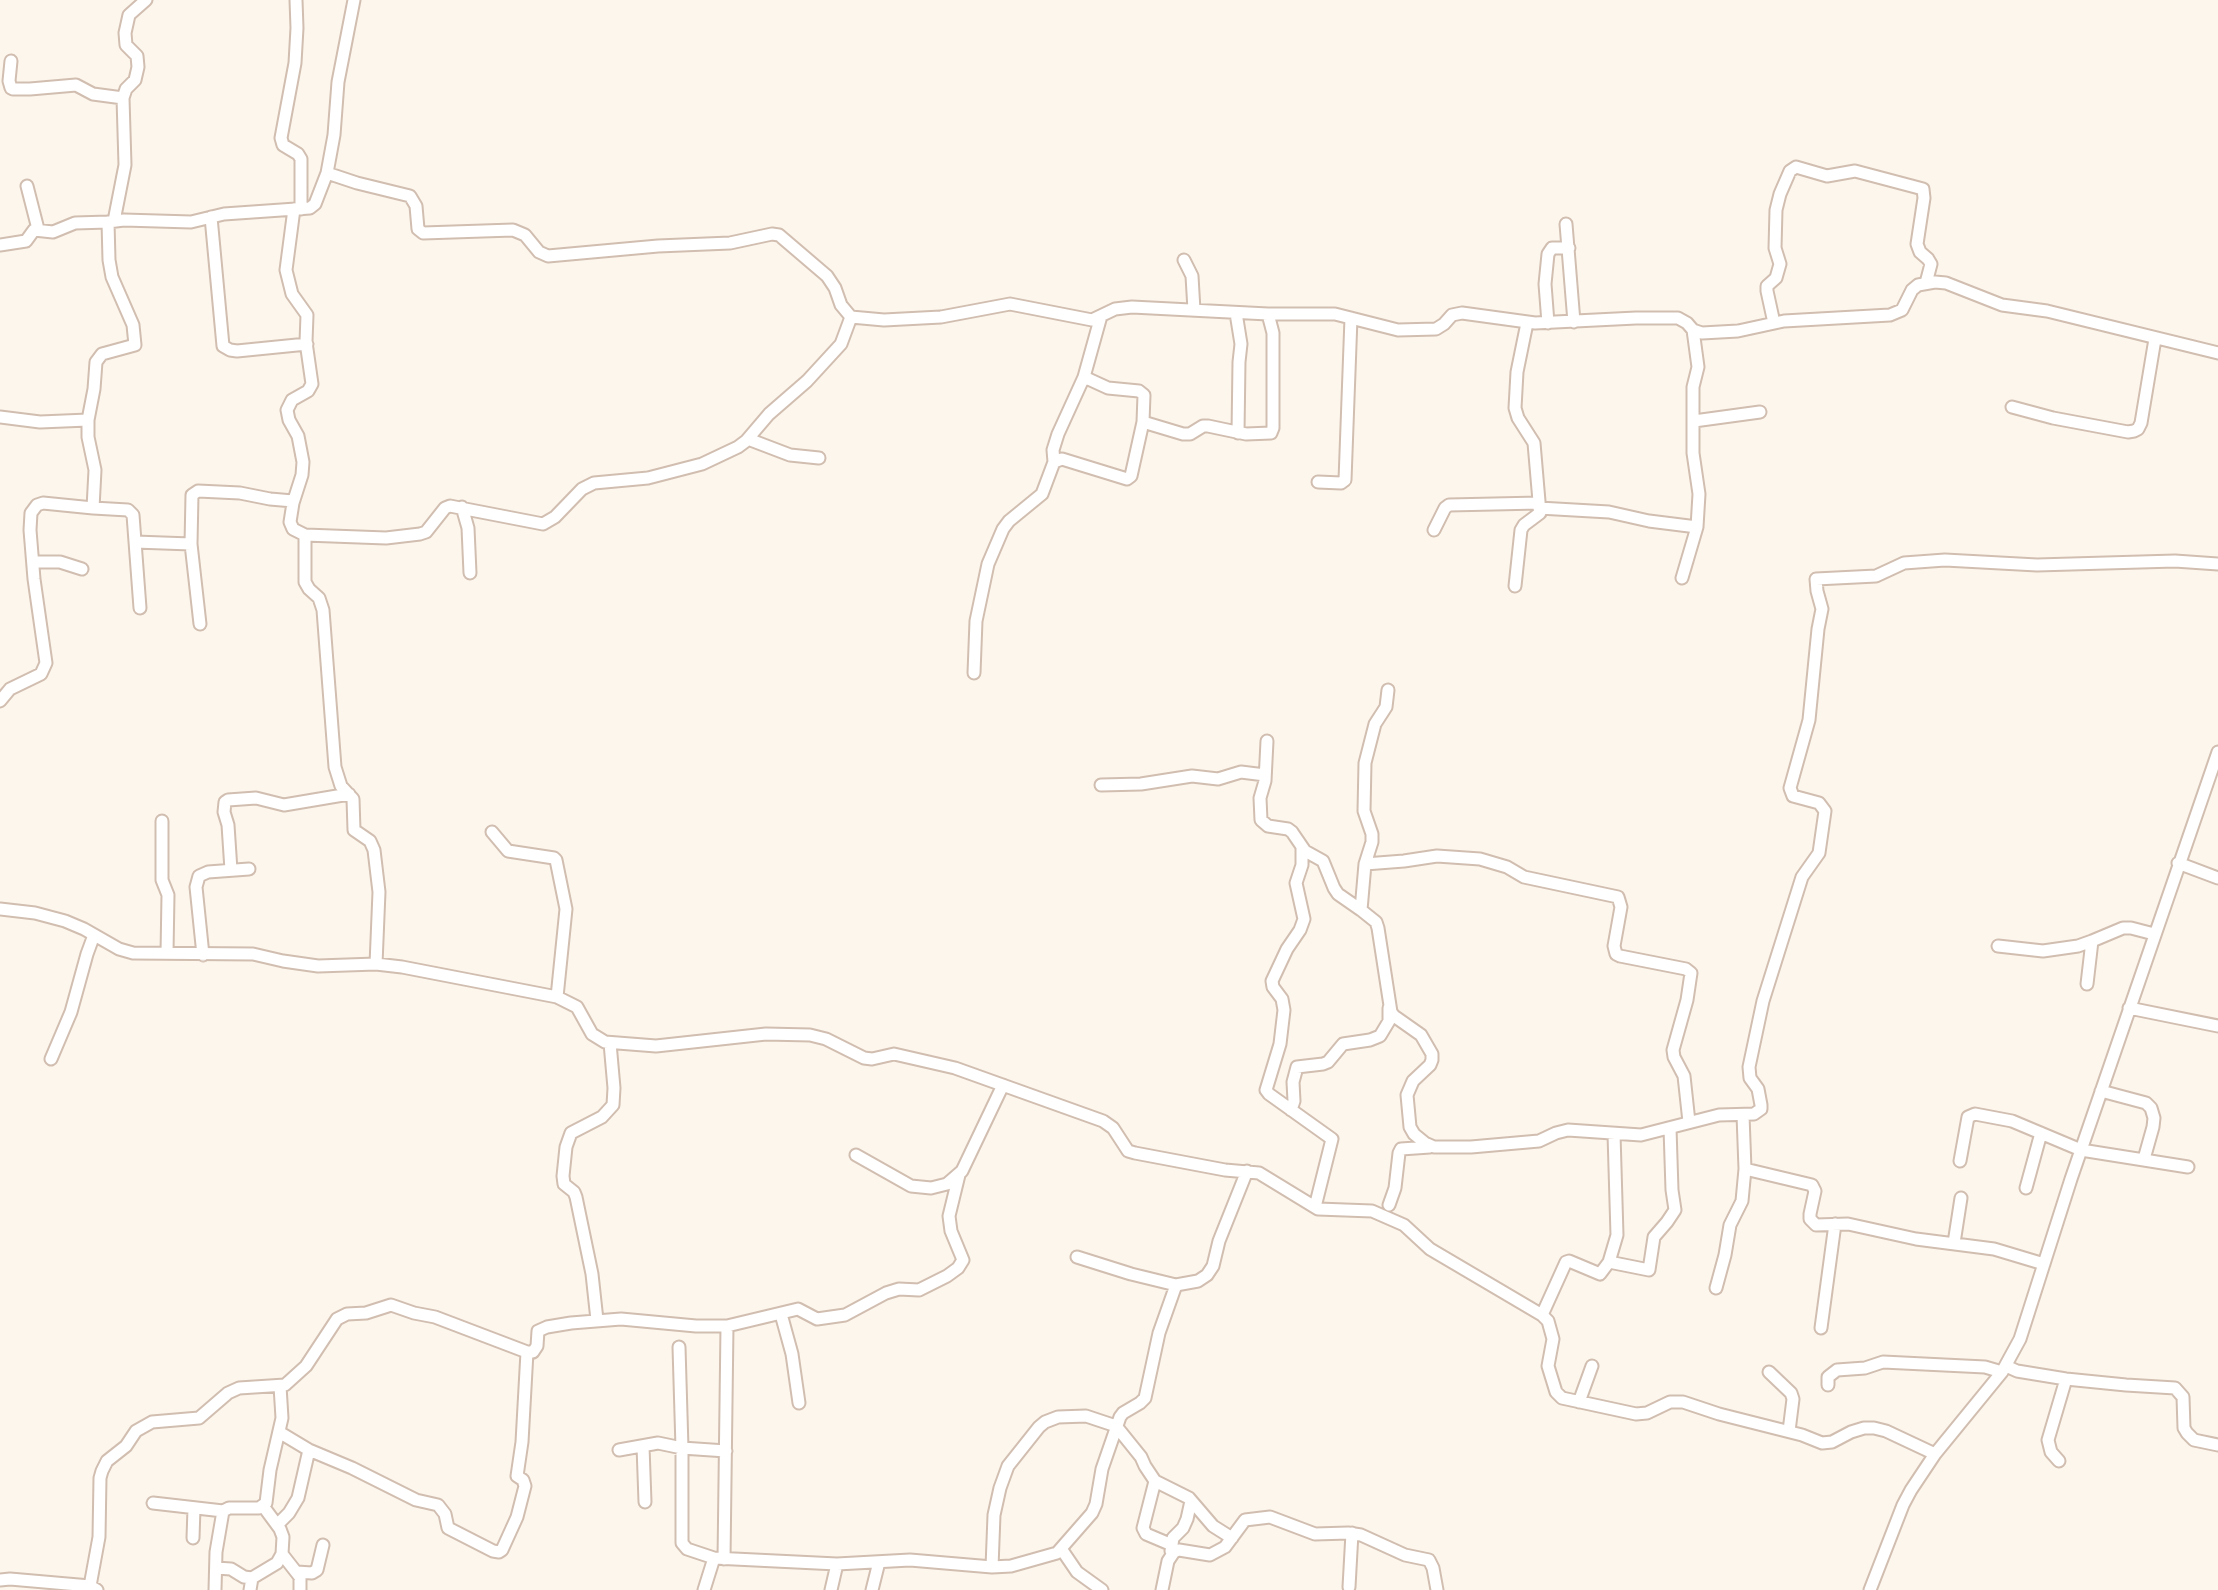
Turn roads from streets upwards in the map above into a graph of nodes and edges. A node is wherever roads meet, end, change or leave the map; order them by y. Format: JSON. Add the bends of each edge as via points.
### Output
{"nodes":[{"id":1,"x":146,"y":0,"type":"edge"},
{"id":2,"x":296,"y":0,"type":"edge"},
{"id":3,"x":354,"y":0,"type":"edge"},
{"id":4,"x":11,"y":61,"type":"dead end"},
{"id":5,"x":123,"y":98,"type":"junction"},
{"id":6,"x":327,"y":173,"type":"junction"},
{"id":7,"x":27,"y":186,"type":"dead end"},
{"id":8,"x":297,"y":209,"type":"junction"},
{"id":9,"x":211,"y":217,"type":"junction"},
{"id":10,"x":111,"y":222,"type":"junction"},
{"id":11,"x":1566,"y":224,"type":"dead end"},
{"id":12,"x":38,"y":229,"type":"junction"},
{"id":13,"x":0,"y":245,"type":"edge"},
{"id":14,"x":1569,"y":248,"type":"junction"},
{"id":15,"x":1184,"y":260,"type":"dead end"},
{"id":16,"x":1926,"y":283,"type":"junction"},
{"id":17,"x":1194,"y":310,"type":"junction"},
{"id":18,"x":1236,"y":313,"type":"junction"},
{"id":19,"x":1268,"y":314,"type":"junction"},
{"id":20,"x":1101,"y":316,"type":"junction"},
{"id":21,"x":851,"y":317,"type":"junction"},
{"id":22,"x":1351,"y":318,"type":"junction"},
{"id":23,"x":1574,"y":322,"type":"junction"},
{"id":24,"x":1527,"y":323,"type":"junction"},
{"id":25,"x":1548,"y":323,"type":"junction"},
{"id":26,"x":1774,"y":323,"type":"junction"},
{"id":27,"x":1693,"y":330,"type":"junction"},
{"id":28,"x":2155,"y":339,"type":"junction"},
{"id":29,"x":307,"y":344,"type":"junction"},
{"id":30,"x":2218,"y":353,"type":"edge"},
{"id":31,"x":1084,"y":377,"type":"junction"},
{"id":32,"x":2012,"y":407,"type":"dead end"},
{"id":33,"x":1760,"y":412,"type":"dead end"},
{"id":34,"x":0,"y":417,"type":"edge"},
{"id":35,"x":88,"y":420,"type":"junction"},
{"id":36,"x":1694,"y":421,"type":"junction"},
{"id":37,"x":1143,"y":422,"type":"junction"},
{"id":38,"x":1238,"y":433,"type":"junction"},
{"id":39,"x":748,"y":439,"type":"junction"},
{"id":40,"x":819,"y":458,"type":"dead end"},
{"id":41,"x":1054,"y":462,"type":"junction"},
{"id":42,"x":1318,"y":482,"type":"dead end"},
{"id":43,"x":293,"y":501,"type":"junction"},
{"id":44,"x":1539,"y":506,"type":"junction"},
{"id":45,"x":462,"y":507,"type":"junction"},
{"id":46,"x":93,"y":508,"type":"junction"},
{"id":47,"x":1697,"y":527,"type":"junction"},
{"id":48,"x":1434,"y":530,"type":"dead end"},
{"id":49,"x":305,"y":535,"type":"junction"},
{"id":50,"x":135,"y":542,"type":"junction"},
{"id":51,"x":191,"y":544,"type":"junction"},
{"id":52,"x":33,"y":562,"type":"junction"},
{"id":53,"x":2218,"y":564,"type":"edge"},
{"id":54,"x":82,"y":569,"type":"dead end"},
{"id":55,"x":470,"y":573,"type":"dead end"},
{"id":56,"x":1682,"y":578,"type":"dead end"},
{"id":57,"x":1515,"y":586,"type":"dead end"},
{"id":58,"x":140,"y":608,"type":"dead end"},
{"id":59,"x":200,"y":624,"type":"dead end"},
{"id":60,"x":974,"y":673,"type":"dead end"},
{"id":61,"x":1388,"y":690,"type":"dead end"},
{"id":62,"x":0,"y":701,"type":"edge"},
{"id":63,"x":1267,"y":741,"type":"dead end"},
{"id":64,"x":2218,"y":752,"type":"edge"},
{"id":65,"x":1265,"y":775,"type":"junction"},
{"id":66,"x":1101,"y":785,"type":"dead end"},
{"id":67,"x":349,"y":794,"type":"junction"},
{"id":68,"x":162,"y":821,"type":"dead end"},
{"id":69,"x":492,"y":832,"type":"dead end"},
{"id":70,"x":1302,"y":848,"type":"junction"},
{"id":71,"x":2178,"y":863,"type":"junction"},
{"id":72,"x":1365,"y":864,"type":"junction"},
{"id":73,"x":249,"y":869,"type":"dead end"},
{"id":74,"x":231,"y":870,"type":"junction"},
{"id":75,"x":2218,"y":878,"type":"edge"},
{"id":76,"x":0,"y":909,"type":"edge"},
{"id":77,"x":1361,"y":910,"type":"junction"},
{"id":78,"x":2154,"y":934,"type":"junction"},
{"id":79,"x":94,"y":935,"type":"junction"},
{"id":80,"x":2092,"y":941,"type":"junction"},
{"id":81,"x":1998,"y":946,"type":"dead end"},
{"id":82,"x":167,"y":953,"type":"junction"},
{"id":83,"x":203,"y":955,"type":"junction"},
{"id":84,"x":376,"y":964,"type":"junction"},
{"id":85,"x":2087,"y":984,"type":"dead end"},
{"id":86,"x":557,"y":997,"type":"junction"},
{"id":87,"x":1389,"y":1006,"type":"junction"},
{"id":88,"x":2129,"y":1008,"type":"junction"},
{"id":89,"x":2218,"y":1026,"type":"edge"},
{"id":90,"x":610,"y":1043,"type":"junction"},
{"id":91,"x":51,"y":1059,"type":"dead end"},
{"id":92,"x":1003,"y":1085,"type":"junction"},
{"id":93,"x":2101,"y":1091,"type":"junction"},
{"id":94,"x":1291,"y":1110,"type":"junction"},
{"id":95,"x":1743,"y":1115,"type":"junction"},
{"id":96,"x":1689,"y":1122,"type":"junction"},
{"id":97,"x":1670,"y":1128,"type":"junction"},
{"id":98,"x":2041,"y":1133,"type":"junction"},
{"id":99,"x":1614,"y":1134,"type":"junction"},
{"id":100,"x":1434,"y":1147,"type":"junction"},
{"id":101,"x":2081,"y":1150,"type":"junction"},
{"id":102,"x":856,"y":1155,"type":"dead end"},
{"id":103,"x":2144,"y":1159,"type":"junction"},
{"id":104,"x":1960,"y":1161,"type":"dead end"},
{"id":105,"x":2188,"y":1167,"type":"dead end"},
{"id":106,"x":1745,"y":1169,"type":"junction"},
{"id":107,"x":1247,"y":1171,"type":"junction"},
{"id":108,"x":959,"y":1175,"type":"junction"},
{"id":109,"x":2026,"y":1188,"type":"dead end"},
{"id":110,"x":1961,"y":1198,"type":"dead end"},
{"id":111,"x":1389,"y":1205,"type":"dead end"},
{"id":112,"x":1315,"y":1207,"type":"junction"},
{"id":113,"x":1835,"y":1224,"type":"junction"},
{"id":114,"x":1954,"y":1243,"type":"junction"},
{"id":115,"x":1077,"y":1257,"type":"dead end"},
{"id":116,"x":1609,"y":1262,"type":"junction"},
{"id":117,"x":2044,"y":1264,"type":"junction"},
{"id":118,"x":1176,"y":1285,"type":"junction"},
{"id":119,"x":1716,"y":1288,"type":"dead end"},
{"id":120,"x":781,"y":1314,"type":"junction"},
{"id":121,"x":1542,"y":1315,"type":"junction"},
{"id":122,"x":597,"y":1320,"type":"junction"},
{"id":123,"x":727,"y":1326,"type":"junction"},
{"id":124,"x":1821,"y":1328,"type":"dead end"},
{"id":125,"x":679,"y":1347,"type":"dead end"},
{"id":126,"x":527,"y":1352,"type":"junction"},
{"id":127,"x":1592,"y":1366,"type":"dead end"},
{"id":128,"x":2004,"y":1369,"type":"junction"},
{"id":129,"x":1769,"y":1372,"type":"dead end"},
{"id":130,"x":2066,"y":1379,"type":"junction"},
{"id":131,"x":1828,"y":1385,"type":"dead end"},
{"id":132,"x":280,"y":1386,"type":"junction"},
{"id":133,"x":1579,"y":1402,"type":"junction"},
{"id":134,"x":799,"y":1403,"type":"dead end"},
{"id":135,"x":1116,"y":1426,"type":"junction"},
{"id":136,"x":1789,"y":1431,"type":"junction"},
{"id":137,"x":279,"y":1432,"type":"junction"},
{"id":138,"x":2218,"y":1445,"type":"edge"},
{"id":139,"x":643,"y":1446,"type":"junction"},
{"id":140,"x":682,"y":1448,"type":"junction"},
{"id":141,"x":309,"y":1450,"type":"junction"},
{"id":142,"x":619,"y":1450,"type":"dead end"},
{"id":143,"x":726,"y":1451,"type":"junction"},
{"id":144,"x":1935,"y":1454,"type":"junction"},
{"id":145,"x":2059,"y":1461,"type":"dead end"},
{"id":146,"x":1155,"y":1481,"type":"junction"},
{"id":147,"x":1191,"y":1501,"type":"junction"},
{"id":148,"x":645,"y":1502,"type":"dead end"},
{"id":149,"x":153,"y":1503,"type":"dead end"},
{"id":150,"x":263,"y":1506,"type":"junction"},
{"id":151,"x":194,"y":1508,"type":"junction"},
{"id":152,"x":223,"y":1511,"type":"junction"},
{"id":153,"x":278,"y":1524,"type":"junction"},
{"id":154,"x":1352,"y":1533,"type":"junction"},
{"id":155,"x":193,"y":1538,"type":"dead end"},
{"id":156,"x":1232,"y":1538,"type":"junction"},
{"id":157,"x":323,"y":1545,"type":"dead end"},
{"id":158,"x":1062,"y":1550,"type":"junction"},
{"id":159,"x":1171,"y":1550,"type":"junction"},
{"id":160,"x":282,"y":1554,"type":"junction"},
{"id":161,"x":719,"y":1558,"type":"junction"},
{"id":162,"x":879,"y":1562,"type":"junction"},
{"id":163,"x":837,"y":1564,"type":"junction"},
{"id":164,"x":992,"y":1567,"type":"junction"},
{"id":165,"x":216,"y":1568,"type":"junction"},
{"id":166,"x":297,"y":1572,"type":"junction"},
{"id":167,"x":0,"y":1580,"type":"edge"},
{"id":168,"x":251,"y":1584,"type":"edge"},
{"id":169,"x":1349,"y":1587,"type":"dead end"},
{"id":170,"x":94,"y":1588,"type":"edge"},
{"id":171,"x":215,"y":1590,"type":"edge"},
{"id":172,"x":300,"y":1590,"type":"edge"},
{"id":173,"x":704,"y":1590,"type":"edge"},
{"id":174,"x":831,"y":1590,"type":"edge"},
{"id":175,"x":872,"y":1590,"type":"edge"},
{"id":176,"x":1102,"y":1590,"type":"edge"},
{"id":177,"x":1162,"y":1590,"type":"edge"},
{"id":178,"x":1437,"y":1590,"type":"edge"},
{"id":179,"x":1870,"y":1590,"type":"edge"}],
"edges":[{"from":1,"to":5,"type":"street","via":[[126,23],[126,45],[137,56],[138,67]]},
{"from":2,"to":8,"type":"street","via":[[295,63],[281,138],[301,159]]},
{"from":3,"to":6,"type":"street"},
{"from":4,"to":5,"type":"street","via":[[13,89],[76,85],[93,94]]},
{"from":5,"to":10,"type":"street","via":[[125,165]]},
{"from":6,"to":8,"type":"street","via":[[315,204]]},
{"from":6,"to":21,"type":"street","via":[[410,196],[423,233],[513,230],[548,256],[779,235],[827,276]]},
{"from":7,"to":12,"type":"street"},
{"from":8,"to":9,"type":"street"},
{"from":8,"to":29,"type":"street","via":[[286,270],[292,294],[307,315]]},
{"from":9,"to":10,"type":"street","via":[[184,223]]},
{"from":9,"to":29,"type":"street","via":[[223,346],[237,351]]},
{"from":10,"to":12,"type":"street","via":[[75,223],[53,232]]},
{"from":10,"to":35,"type":"street","via":[[112,277],[133,325],[135,345],[98,357]]},
{"from":11,"to":14,"type":"street"},
{"from":12,"to":13,"type":"street","via":[[23,243]]},
{"from":14,"to":23,"type":"street"},
{"from":14,"to":25,"type":"street","via":[[1552,248],[1548,254]]},
{"from":15,"to":17,"type":"street","via":[[1192,276]]},
{"from":16,"to":26,"type":"street","via":[[1912,290],[1897,313]]},
{"from":16,"to":26,"type":"street","via":[[1931,264],[1917,244],[1923,189],[1855,171],[1827,176],[1796,167],[1776,210],[1780,264],[1767,286]]},
{"from":16,"to":28,"type":"street","via":[[1946,283],[2002,305]]},
{"from":17,"to":18,"type":"street"},
{"from":17,"to":20,"type":"street","via":[[1132,307]]},
{"from":18,"to":19,"type":"street"},
{"from":18,"to":38,"type":"street","via":[[1241,344]]},
{"from":19,"to":22,"type":"street"},
{"from":19,"to":38,"type":"street","via":[[1273,333],[1272,431]]},
{"from":20,"to":21,"type":"street","via":[[1092,320],[1010,304],[941,317]]},
{"from":20,"to":31,"type":"street"},
{"from":21,"to":39,"type":"street","via":[[841,344]]},
{"from":22,"to":24,"type":"street","via":[[1398,330],[1436,329],[1455,313]]},
{"from":22,"to":42,"type":"street","via":[[1345,480]]},
{"from":23,"to":25,"type":"street"},
{"from":23,"to":27,"type":"street","via":[[1678,318]]},
{"from":24,"to":25,"type":"street"},
{"from":24,"to":44,"type":"street","via":[[1515,413],[1537,453]]},
{"from":26,"to":27,"type":"street","via":[[1738,331]]},
{"from":27,"to":36,"type":"street","via":[[1698,367]]},
{"from":28,"to":30,"type":"street"},
{"from":28,"to":32,"type":"street","via":[[2141,423],[2134,431]]},
{"from":29,"to":43,"type":"street","via":[[311,388],[287,410],[303,462]]},
{"from":31,"to":37,"type":"street","via":[[1108,388],[1142,393]]},
{"from":31,"to":41,"type":"street","via":[[1058,434]]},
{"from":33,"to":36,"type":"street"},
{"from":34,"to":35,"type":"street"},
{"from":35,"to":46,"type":"street","via":[[95,470]]},
{"from":36,"to":47,"type":"street"},
{"from":37,"to":38,"type":"street","via":[[1183,434],[1203,426]]},
{"from":37,"to":41,"type":"street","via":[[1130,479],[1062,459]]},
{"from":39,"to":40,"type":"street","via":[[783,454]]},
{"from":39,"to":45,"type":"street","via":[[702,464],[648,478],[594,483],[543,524]]},
{"from":41,"to":60,"type":"street","via":[[1042,494],[1009,521],[988,564],[976,621]]},
{"from":43,"to":49,"type":"street","via":[[291,527]]},
{"from":43,"to":51,"type":"street","via":[[195,492]]},
{"from":44,"to":47,"type":"street"},
{"from":44,"to":48,"type":"street","via":[[1449,505]]},
{"from":44,"to":57,"type":"street","via":[[1538,516],[1521,530]]},
{"from":45,"to":49,"type":"street","via":[[445,508],[420,534]]},
{"from":45,"to":55,"type":"street"},
{"from":46,"to":50,"type":"street","via":[[132,513]]},
{"from":46,"to":52,"type":"street","via":[[37,505],[30,521]]},
{"from":47,"to":56,"type":"street"},
{"from":49,"to":67,"type":"street","via":[[305,582],[323,610],[335,767]]},
{"from":50,"to":51,"type":"street"},
{"from":50,"to":58,"type":"street"},
{"from":51,"to":59,"type":"street"},
{"from":52,"to":54,"type":"street"},
{"from":52,"to":62,"type":"street","via":[[44,670],[10,689]]},
{"from":53,"to":95,"type":"street","via":[[1945,560],[1904,563],[1876,576],[1816,579],[1822,609],[1809,720],[1790,788],[1793,796],[1822,805],[1825,811],[1819,853],[1802,877],[1763,1001],[1749,1073],[1761,1109]]},
{"from":61,"to":72,"type":"street","via":[[1365,763],[1364,811],[1372,834]]},
{"from":63,"to":65,"type":"street"},
{"from":64,"to":71,"type":"street"},
{"from":65,"to":66,"type":"street","via":[[1241,772],[1218,779]]},
{"from":65,"to":70,"type":"street","via":[[1261,820],[1288,829]]},
{"from":67,"to":74,"type":"street","via":[[284,805],[256,798],[228,800],[224,812]]},
{"from":67,"to":84,"type":"street","via":[[354,830],[374,850],[379,892]]},
{"from":68,"to":82,"type":"street"},
{"from":69,"to":86,"type":"street","via":[[508,851],[556,860],[566,909]]},
{"from":70,"to":77,"type":"street","via":[[1323,861],[1338,894]]},
{"from":70,"to":94,"type":"street","via":[[1296,883],[1304,919],[1272,981],[1284,1010],[1266,1087]]},
{"from":71,"to":75,"type":"street"},
{"from":71,"to":78,"type":"street"},
{"from":72,"to":77,"type":"street"},
{"from":72,"to":96,"type":"street","via":[[1444,855],[1480,859],[1524,877],[1618,897],[1616,954],[1691,973],[1673,1050],[1684,1076]]},
{"from":73,"to":74,"type":"street"},
{"from":74,"to":83,"type":"street","via":[[203,873],[197,881]]},
{"from":76,"to":79,"type":"street","via":[[65,921]]},
{"from":77,"to":87,"type":"street","via":[[1378,928]]},
{"from":78,"to":80,"type":"street","via":[[2123,928]]},
{"from":78,"to":88,"type":"street"},
{"from":79,"to":82,"type":"street","via":[[127,952]]},
{"from":79,"to":91,"type":"street"},
{"from":80,"to":81,"type":"street","via":[[2043,951]]},
{"from":80,"to":85,"type":"street"},
{"from":82,"to":83,"type":"street"},
{"from":83,"to":84,"type":"street","via":[[253,954],[318,966]]},
{"from":84,"to":86,"type":"street"},
{"from":86,"to":90,"type":"street","via":[[577,1007],[592,1034]]},
{"from":87,"to":94,"type":"street","via":[[1389,1021],[1380,1036],[1343,1044],[1323,1064],[1297,1067]]},
{"from":87,"to":100,"type":"street","via":[[1394,1016],[1421,1035],[1432,1054],[1430,1065],[1407,1095],[1410,1127]]},
{"from":88,"to":89,"type":"street"},
{"from":88,"to":93,"type":"street"},
{"from":90,"to":92,"type":"street","via":[[656,1046],[766,1034],[810,1035],[864,1058],[912,1057]]},
{"from":90,"to":122,"type":"street","via":[[613,1105],[571,1133],[563,1176],[576,1197]]},
{"from":92,"to":107,"type":"street","via":[[1103,1121],[1128,1151]]},
{"from":92,"to":108,"type":"street"},
{"from":93,"to":101,"type":"street"},
{"from":93,"to":103,"type":"street","via":[[2151,1108],[2153,1127]]},
{"from":94,"to":112,"type":"street","via":[[1332,1139]]},
{"from":95,"to":96,"type":"street"},
{"from":95,"to":106,"type":"street"},
{"from":96,"to":97,"type":"street"},
{"from":97,"to":99,"type":"street"},
{"from":97,"to":116,"type":"street","via":[[1675,1210],[1654,1237],[1649,1270]]},
{"from":98,"to":101,"type":"street"},
{"from":98,"to":104,"type":"street","via":[[2005,1119],[1969,1115]]},
{"from":98,"to":109,"type":"street"},
{"from":99,"to":100,"type":"street","via":[[1562,1131],[1539,1141]]},
{"from":99,"to":116,"type":"street","via":[[1617,1235]]},
{"from":100,"to":111,"type":"street","via":[[1401,1149]]},
{"from":101,"to":103,"type":"street"},
{"from":101,"to":117,"type":"street"},
{"from":102,"to":108,"type":"street","via":[[918,1188],[939,1187]]},
{"from":103,"to":105,"type":"street"},
{"from":106,"to":113,"type":"street","via":[[1809,1183],[1815,1191],[1812,1222]]},
{"from":106,"to":119,"type":"street","via":[[1742,1201],[1730,1225]]},
{"from":107,"to":112,"type":"street"},
{"from":107,"to":118,"type":"street","via":[[1211,1271],[1198,1281]]},
{"from":108,"to":120,"type":"street","via":[[949,1216],[963,1260],[958,1268],[919,1290],[886,1293],[845,1315],[817,1319],[798,1309]]},
{"from":110,"to":114,"type":"street"},
{"from":112,"to":121,"type":"street","via":[[1372,1211],[1404,1225],[1430,1249]]},
{"from":113,"to":114,"type":"street"},
{"from":113,"to":124,"type":"street"},
{"from":114,"to":117,"type":"street"},
{"from":115,"to":118,"type":"street"},
{"from":116,"to":121,"type":"street","via":[[1600,1274],[1566,1262]]},
{"from":117,"to":128,"type":"street","via":[[2024,1328]]},
{"from":118,"to":135,"type":"street","via":[[1145,1398],[1123,1413]]},
{"from":120,"to":123,"type":"street"},
{"from":120,"to":134,"type":"street"},
{"from":121,"to":133,"type":"street","via":[[1551,1325],[1548,1366],[1556,1392]]},
{"from":122,"to":123,"type":"street"},
{"from":122,"to":126,"type":"street","via":[[541,1329],[535,1350]]},
{"from":123,"to":143,"type":"street"},
{"from":125,"to":140,"type":"street"},
{"from":126,"to":132,"type":"street","via":[[391,1305],[337,1319],[306,1366]]},
{"from":126,"to":141,"type":"street","via":[[517,1476],[525,1486],[499,1552],[448,1528],[438,1505],[416,1500]]},
{"from":127,"to":133,"type":"street"},
{"from":128,"to":130,"type":"street"},
{"from":128,"to":131,"type":"street","via":[[1883,1362],[1837,1370],[1828,1377]]},
{"from":128,"to":144,"type":"street"},
{"from":129,"to":136,"type":"street","via":[[1791,1393]]},
{"from":130,"to":138,"type":"street","via":[[2175,1388],[2183,1397],[2187,1433],[2194,1440]]},
{"from":130,"to":145,"type":"street","via":[[2048,1440]]},
{"from":132,"to":137,"type":"street"},
{"from":132,"to":170,"type":"street","via":[[239,1388],[199,1418],[143,1425],[107,1461],[100,1478]]},
{"from":133,"to":136,"type":"street","via":[[1636,1414],[1683,1402]]},
{"from":135,"to":146,"type":"street"},
{"from":135,"to":158,"type":"street","via":[[1096,1504]]},
{"from":135,"to":164,"type":"street","via":[[1079,1415],[1050,1419],[1039,1427],[1003,1477],[994,1515]]},
{"from":136,"to":144,"type":"street","via":[[1826,1444],[1874,1428]]},
{"from":137,"to":141,"type":"street"},
{"from":137,"to":150,"type":"street"},
{"from":139,"to":140,"type":"street","via":[[664,1443]]},
{"from":139,"to":142,"type":"street"},
{"from":139,"to":148,"type":"street"},
{"from":140,"to":143,"type":"street"},
{"from":140,"to":161,"type":"street","via":[[682,1543]]},
{"from":141,"to":153,"type":"street","via":[[298,1498]]},
{"from":143,"to":161,"type":"street"},
{"from":144,"to":179,"type":"street","via":[[1903,1505]]},
{"from":146,"to":147,"type":"street"},
{"from":146,"to":159,"type":"street","via":[[1143,1528]]},
{"from":147,"to":156,"type":"street"},
{"from":147,"to":159,"type":"street"},
{"from":149,"to":151,"type":"street"},
{"from":150,"to":152,"type":"street"},
{"from":150,"to":153,"type":"street"},
{"from":151,"to":152,"type":"street"},
{"from":151,"to":155,"type":"street"},
{"from":152,"to":165,"type":"street"},
{"from":153,"to":160,"type":"street"},
{"from":154,"to":156,"type":"street","via":[[1315,1534],[1270,1517],[1245,1520]]},
{"from":154,"to":169,"type":"street"},
{"from":154,"to":178,"type":"street","via":[[1429,1560]]},
{"from":156,"to":159,"type":"street","via":[[1210,1555]]},
{"from":157,"to":166,"type":"street","via":[[317,1570]]},
{"from":158,"to":164,"type":"street"},
{"from":158,"to":176,"type":"street","via":[[1077,1572]]},
{"from":159,"to":177,"type":"street"},
{"from":160,"to":166,"type":"street"},
{"from":160,"to":168,"type":"street"},
{"from":161,"to":163,"type":"street"},
{"from":161,"to":173,"type":"street"},
{"from":162,"to":163,"type":"street"},
{"from":162,"to":164,"type":"street"},
{"from":162,"to":175,"type":"street"},
{"from":163,"to":174,"type":"street"},
{"from":165,"to":168,"type":"street","via":[[227,1568]]},
{"from":165,"to":171,"type":"street"},
{"from":166,"to":172,"type":"street"},
{"from":167,"to":170,"type":"street"}]}
